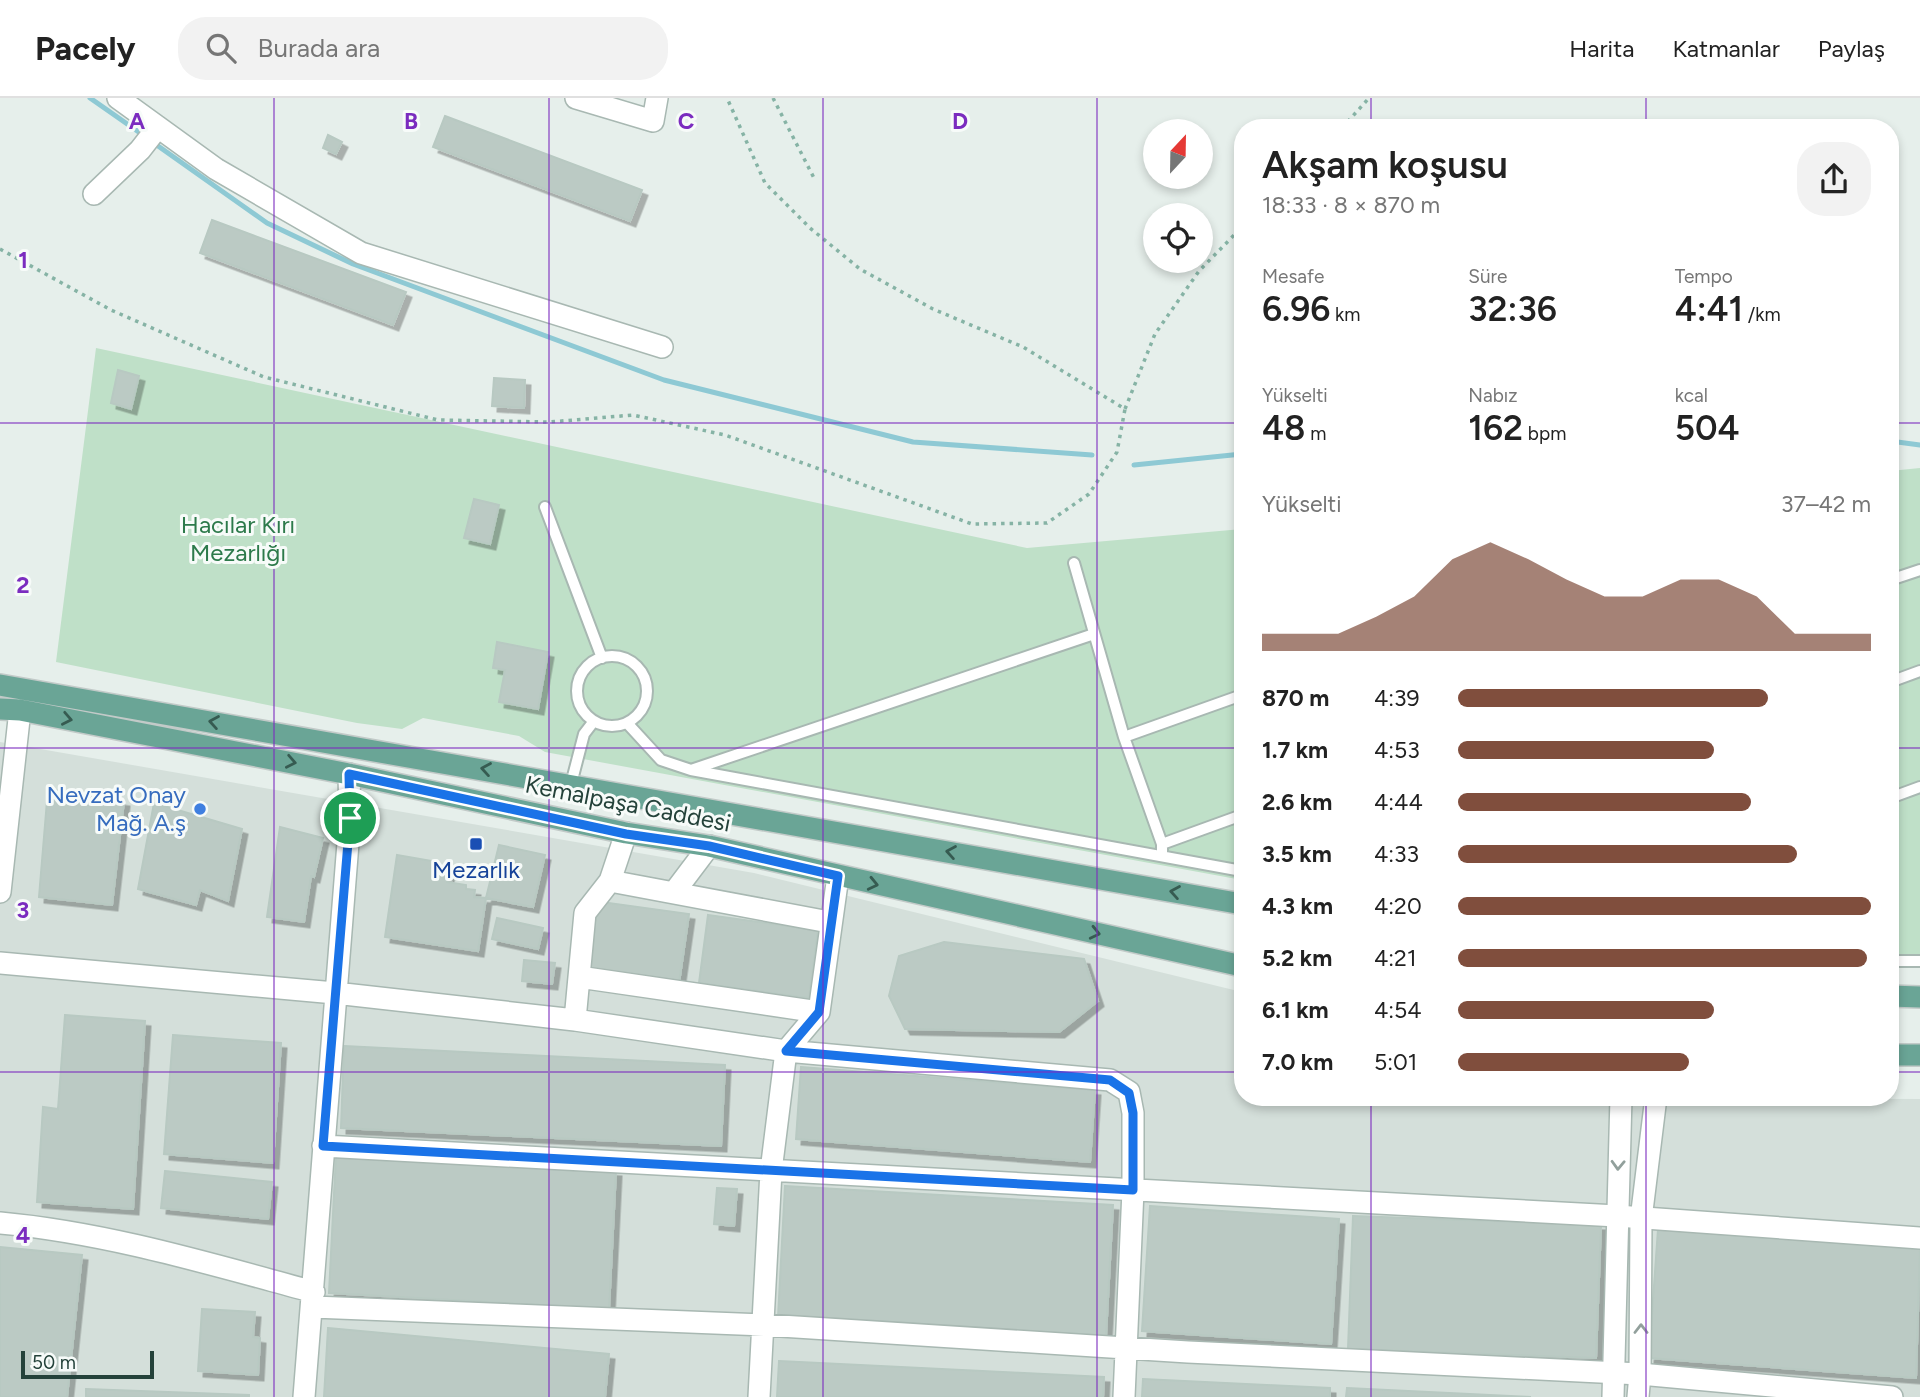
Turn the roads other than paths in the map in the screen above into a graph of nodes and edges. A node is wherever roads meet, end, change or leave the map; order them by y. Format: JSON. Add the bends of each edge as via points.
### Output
{"nodes":[{"id":1,"x":118,"y":98,"type":"edge"},
{"id":2,"x":576,"y":98,"type":"edge"},
{"id":3,"x":657,"y":98,"type":"edge"},
{"id":4,"x":150,"y":137,"type":"junction"},
{"id":5,"x":94,"y":194,"type":"dead end"},
{"id":6,"x":662,"y":347,"type":"dead end"},
{"id":7,"x":545,"y":507,"type":"dead end"},
{"id":8,"x":1074,"y":564,"type":"dead end"},
{"id":9,"x":1920,"y":569,"type":"edge"},
{"id":10,"x":1899,"y":577,"type":"edge"},
{"id":11,"x":1094,"y":634,"type":"junction"},
{"id":12,"x":602,"y":657,"type":"junction"},
{"id":13,"x":1920,"y":671,"type":"edge"},
{"id":14,"x":1899,"y":679,"type":"edge"},
{"id":15,"x":0,"y":685,"type":"edge"},
{"id":16,"x":1234,"y":698,"type":"edge"},
{"id":17,"x":10,"y":709,"type":"edge"},
{"id":18,"x":594,"y":721,"type":"junction"},
{"id":19,"x":627,"y":723,"type":"junction"},
{"id":20,"x":1124,"y":737,"type":"junction"},
{"id":21,"x":691,"y":770,"type":"junction"},
{"id":22,"x":349,"y":774,"type":"junction"},
{"id":23,"x":571,"y":784,"type":"junction"},
{"id":24,"x":1920,"y":787,"type":"edge"},
{"id":25,"x":1899,"y":795,"type":"edge"},
{"id":26,"x":1234,"y":818,"type":"edge"},
{"id":27,"x":626,"y":834,"type":"junction"},
{"id":28,"x":1162,"y":844,"type":"junction"},
{"id":29,"x":709,"y":846,"type":"junction"},
{"id":30,"x":1162,"y":856,"type":"junction"},
{"id":31,"x":1234,"y":870,"type":"edge"},
{"id":32,"x":838,"y":876,"type":"junction"},
{"id":33,"x":610,"y":881,"type":"junction"},
{"id":34,"x":675,"y":891,"type":"junction"},
{"id":35,"x":0,"y":892,"type":"edge"},
{"id":36,"x":1234,"y":903,"type":"edge"},
{"id":37,"x":829,"y":922,"type":"junction"},
{"id":38,"x":1899,"y":961,"type":"edge"},
{"id":39,"x":1920,"y":961,"type":"edge"},
{"id":40,"x":0,"y":963,"type":"edge"},
{"id":41,"x":1234,"y":964,"type":"edge"},
{"id":42,"x":579,"y":977,"type":"junction"},
{"id":43,"x":335,"y":993,"type":"junction"},
{"id":44,"x":1899,"y":996,"type":"edge"},
{"id":45,"x":1920,"y":997,"type":"edge"},
{"id":46,"x":819,"y":1012,"type":"junction"},
{"id":47,"x":575,"y":1020,"type":"junction"},
{"id":48,"x":786,"y":1051,"type":"junction"},
{"id":49,"x":1899,"y":1055,"type":"edge"},
{"id":50,"x":1920,"y":1055,"type":"edge"},
{"id":51,"x":1621,"y":1106,"type":"edge"},
{"id":52,"x":1655,"y":1106,"type":"edge"},
{"id":53,"x":323,"y":1146,"type":"junction"},
{"id":54,"x":771,"y":1171,"type":"junction"},
{"id":55,"x":1133,"y":1190,"type":"junction"},
{"id":56,"x":1617,"y":1216,"type":"junction"},
{"id":57,"x":1641,"y":1219,"type":"junction"},
{"id":58,"x":0,"y":1223,"type":"edge"},
{"id":59,"x":1920,"y":1238,"type":"edge"},
{"id":60,"x":313,"y":1300,"type":"junction"},
{"id":61,"x":765,"y":1325,"type":"junction"},
{"id":62,"x":1126,"y":1348,"type":"junction"},
{"id":63,"x":1615,"y":1373,"type":"junction"},
{"id":64,"x":1640,"y":1374,"type":"junction"},
{"id":65,"x":304,"y":1397,"type":"edge"},
{"id":66,"x":759,"y":1397,"type":"edge"},
{"id":67,"x":1124,"y":1397,"type":"edge"},
{"id":68,"x":1614,"y":1397,"type":"edge"},
{"id":69,"x":1637,"y":1397,"type":"edge"},
{"id":70,"x":1892,"y":1397,"type":"edge"}],
"edges":[{"from":1,"to":4,"type":"street"},
{"from":2,"to":3,"type":"street","via":[[653,121]]},
{"from":4,"to":5,"type":"street"},
{"from":4,"to":6,"type":"street","via":[[216,169],[361,253]]},
{"from":7,"to":12,"type":"lane"},
{"from":8,"to":11,"type":"lane"},
{"from":9,"to":10,"type":"lane"},
{"from":11,"to":20,"type":"lane"},
{"from":11,"to":21,"type":"lane"},
{"from":12,"to":18,"type":"lane","via":[[584,670],[579,681],[579,704]]},
{"from":12,"to":19,"type":"lane","via":[[635,665],[647,684],[644,707]]},
{"from":13,"to":14,"type":"lane"},
{"from":23,"to":15,"type":"main road","name":"Kemalpaşa Caddesi","one_way":true},
{"from":16,"to":20,"type":"lane"},
{"from":17,"to":22,"type":"main road","name":"Kemalpaşa Caddesi","one_way":true},
{"from":17,"to":35,"type":"street"},
{"from":18,"to":19,"type":"lane","via":[[604,726]]},
{"from":18,"to":23,"type":"lane","via":[[584,734]]},
{"from":19,"to":21,"type":"lane","via":[[661,760]]},
{"from":20,"to":28,"type":"lane"},
{"from":21,"to":30,"type":"lane"},
{"from":22,"to":27,"type":"main road","name":"Kemalpaşa Caddesi"},
{"from":22,"to":43,"type":"street","via":[[350,818]]},
{"from":36,"to":23,"type":"main road","name":"Kemalpaşa Caddesi","one_way":true},
{"from":24,"to":25,"type":"lane"},
{"from":26,"to":28,"type":"lane"},
{"from":27,"to":29,"type":"main road","name":"Kemalpaşa Caddesi"},
{"from":27,"to":33,"type":"street"},
{"from":28,"to":30,"type":"lane"},
{"from":29,"to":32,"type":"main road","name":"Kemalpaşa Caddesi"},
{"from":29,"to":34,"type":"street"},
{"from":30,"to":31,"type":"lane"},
{"from":32,"to":37,"type":"street"},
{"from":32,"to":41,"type":"main road","name":"Kemalpaşa Caddesi","one_way":true},
{"from":33,"to":34,"type":"street"},
{"from":33,"to":42,"type":"street","via":[[585,913]]},
{"from":34,"to":37,"type":"street"},
{"from":37,"to":46,"type":"street"},
{"from":38,"to":39,"type":"lane"},
{"from":40,"to":43,"type":"street"},
{"from":42,"to":46,"type":"street"},
{"from":42,"to":47,"type":"street"},
{"from":43,"to":47,"type":"street"},
{"from":43,"to":53,"type":"street"},
{"from":44,"to":45,"type":"main road"},
{"from":46,"to":48,"type":"street"},
{"from":47,"to":48,"type":"street"},
{"from":48,"to":54,"type":"street"},
{"from":48,"to":55,"type":"street","via":[[1110,1080],[1129,1093]]},
{"from":49,"to":50,"type":"main road"},
{"from":51,"to":56,"type":"street","one_way":true},
{"from":52,"to":57,"type":"street"},
{"from":53,"to":54,"type":"street"},
{"from":53,"to":60,"type":"street"},
{"from":54,"to":55,"type":"street"},
{"from":54,"to":61,"type":"street"},
{"from":55,"to":56,"type":"street"},
{"from":55,"to":62,"type":"street"},
{"from":56,"to":57,"type":"street"},
{"from":56,"to":63,"type":"street"},
{"from":57,"to":59,"type":"street"},
{"from":64,"to":57,"type":"street","one_way":true},
{"from":58,"to":60,"type":"street","via":[[132,1243]]},
{"from":60,"to":61,"type":"street"},
{"from":60,"to":65,"type":"street"},
{"from":61,"to":62,"type":"street"},
{"from":61,"to":66,"type":"street"},
{"from":62,"to":63,"type":"street"},
{"from":62,"to":67,"type":"street"},
{"from":63,"to":64,"type":"street"},
{"from":63,"to":68,"type":"street"},
{"from":64,"to":69,"type":"street"},
{"from":64,"to":70,"type":"street"}]}
